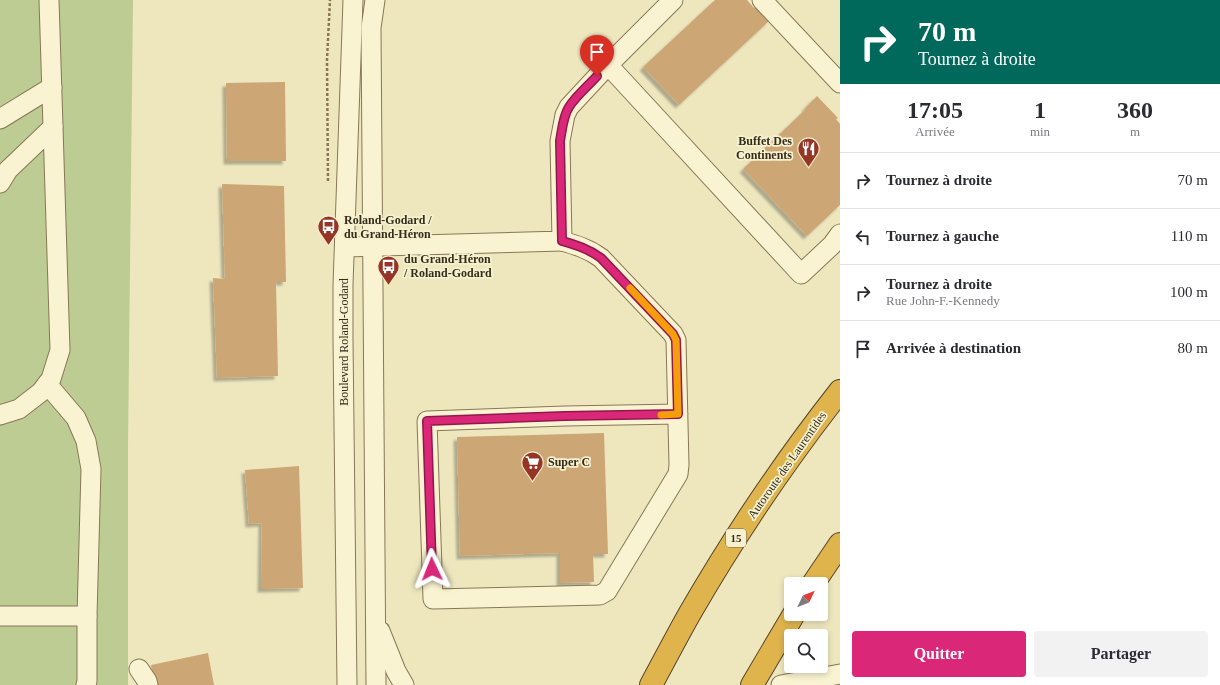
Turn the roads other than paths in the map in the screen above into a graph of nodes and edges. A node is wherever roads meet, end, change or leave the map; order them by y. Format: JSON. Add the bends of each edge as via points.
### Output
{"nodes":[{"id":1,"x":49,"y":0,"type":"edge"},
{"id":2,"x":353,"y":0,"type":"edge"},
{"id":3,"x":375,"y":0,"type":"edge"},
{"id":4,"x":673,"y":0,"type":"edge"},
{"id":5,"x":762,"y":0,"type":"edge"},
{"id":6,"x":608,"y":65,"type":"junction"},
{"id":7,"x":840,"y":83,"type":"edge"},
{"id":8,"x":52,"y":87,"type":"junction"},
{"id":9,"x":0,"y":119,"type":"edge"},
{"id":10,"x":53,"y":127,"type":"junction"},
{"id":11,"x":0,"y":183,"type":"edge"},
{"id":12,"x":840,"y":234,"type":"edge"},
{"id":13,"x":562,"y":241,"type":"junction"},
{"id":14,"x":373,"y":246,"type":"junction"},
{"id":15,"x":345,"y":247,"type":"junction"},
{"id":16,"x":47,"y":384,"type":"junction"},
{"id":17,"x":838,"y":392,"type":"edge"},
{"id":18,"x":678,"y":414,"type":"junction"},
{"id":19,"x":0,"y":415,"type":"edge"},
{"id":20,"x":840,"y":544,"type":"edge"},
{"id":21,"x":818,"y":577,"type":"edge"},
{"id":22,"x":0,"y":616,"type":"edge"},
{"id":23,"x":87,"y":616,"type":"junction"},
{"id":24,"x":376,"y":621,"type":"junction"},
{"id":25,"x":790,"y":621,"type":"edge"},
{"id":26,"x":139,"y":669,"type":"dead end"},
{"id":27,"x":840,"y":674,"type":"edge"},
{"id":28,"x":786,"y":684,"type":"edge"},
{"id":29,"x":86,"y":685,"type":"edge"},
{"id":30,"x":148,"y":685,"type":"edge"},
{"id":31,"x":347,"y":685,"type":"edge"},
{"id":32,"x":376,"y":685,"type":"edge"},
{"id":33,"x":404,"y":685,"type":"edge"},
{"id":34,"x":651,"y":685,"type":"edge"},
{"id":35,"x":752,"y":685,"type":"edge"}],
"edges":[{"from":1,"to":8,"type":"street"},
{"from":2,"to":15,"type":"street","name":"Boulevard Roland-Godard"},
{"from":3,"to":14,"type":"street","via":[[371,28]]},
{"from":4,"to":6,"type":"street"},
{"from":5,"to":7,"type":"street"},
{"from":6,"to":12,"type":"street","via":[[801,274]]},
{"from":6,"to":13,"type":"street","via":[[569,107],[566,115],[560,141]]},
{"from":8,"to":9,"type":"street"},
{"from":8,"to":10,"type":"street"},
{"from":10,"to":11,"type":"street","via":[[8,170]]},
{"from":10,"to":16,"type":"street","via":[[60,350]]},
{"from":13,"to":14,"type":"street"},
{"from":13,"to":18,"type":"street","via":[[577,245],[601,258],[673,334],[676,340]]},
{"from":14,"to":15,"type":"street"},
{"from":14,"to":24,"type":"street"},
{"from":15,"to":31,"type":"street","name":"Boulevard Roland-Godard","via":[[343,339]]},
{"from":16,"to":19,"type":"street","via":[[19,409]]},
{"from":16,"to":23,"type":"street","via":[[76,418],[86,441],[91,469]]},
{"from":17,"to":34,"type":"highway","name":"Autoroute des Laurentides","number":"15","via":[[781,470],[733,543]]},
{"from":18,"to":18,"type":"street","via":[[427,421],[433,599],[600,595],[607,591],[678,474]]},
{"from":20,"to":21,"type":"highway"},
{"from":22,"to":23,"type":"street"},
{"from":23,"to":29,"type":"street"},
{"from":24,"to":32,"type":"street"},
{"from":24,"to":33,"type":"street"},
{"from":25,"to":35,"type":"highway"},
{"from":26,"to":30,"type":"street"},
{"from":27,"to":28,"type":"street"}]}
